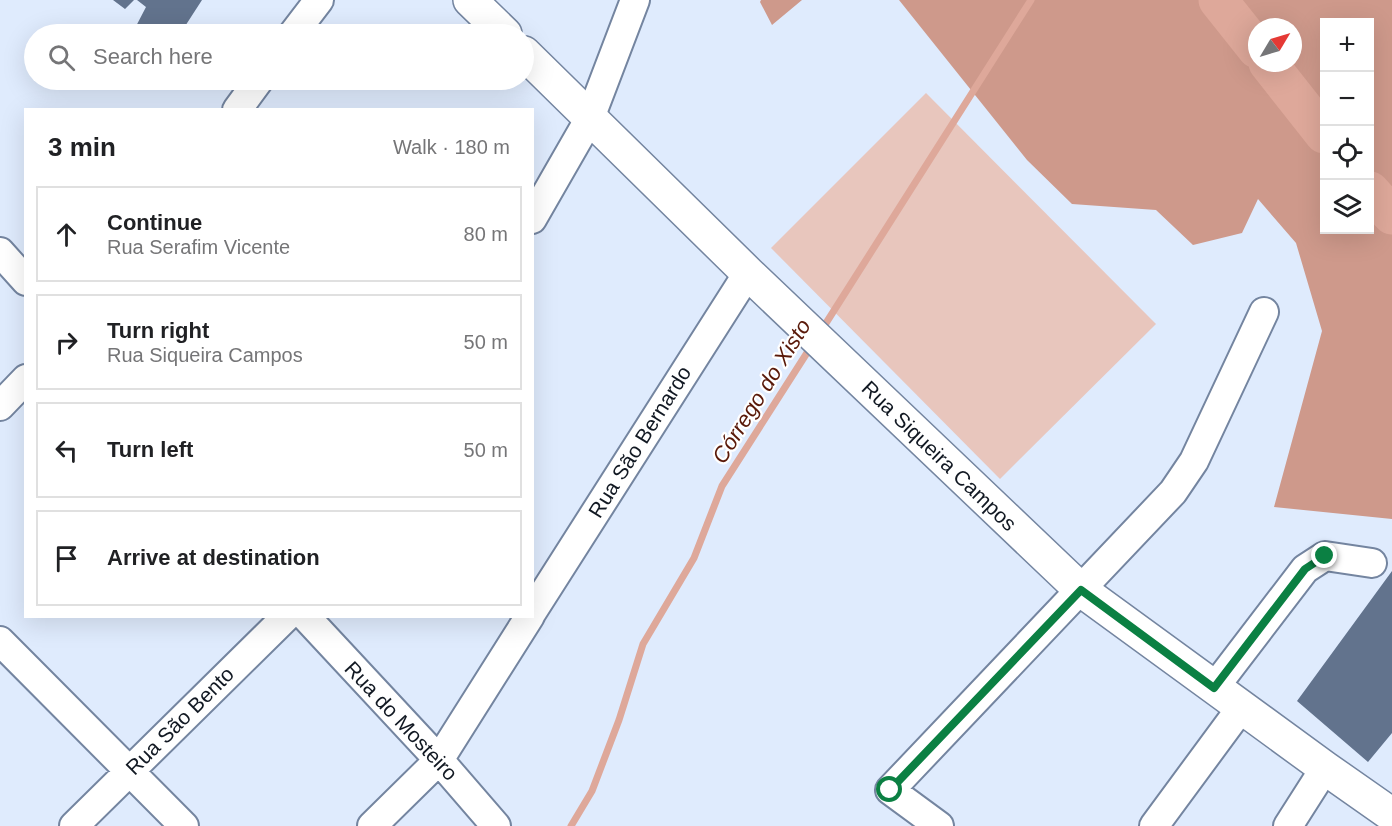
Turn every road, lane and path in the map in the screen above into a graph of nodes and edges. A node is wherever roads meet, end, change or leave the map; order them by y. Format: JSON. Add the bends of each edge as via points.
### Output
{"nodes":[{"id":1,"x":319,"y":0,"type":"edge"},
{"id":2,"x":470,"y":0,"type":"edge"},
{"id":3,"x":635,"y":0,"type":"edge"},
{"id":4,"x":301,"y":24,"type":"edge"},
{"id":5,"x":495,"y":24,"type":"edge"},
{"id":6,"x":534,"y":63,"type":"edge"},
{"id":7,"x":252,"y":90,"type":"edge"},
{"id":8,"x":238,"y":108,"type":"edge"},
{"id":9,"x":590,"y":118,"type":"junction"},
{"id":10,"x":534,"y":216,"type":"edge"},
{"id":11,"x":0,"y":252,"type":"edge"},
{"id":12,"x":748,"y":273,"type":"junction"},
{"id":13,"x":24,"y":279,"type":"edge"},
{"id":14,"x":1264,"y":312,"type":"dead end"},
{"id":15,"x":24,"y":381,"type":"edge"},
{"id":16,"x":0,"y":406,"type":"edge"},
{"id":17,"x":1372,"y":563,"type":"dead end"},
{"id":18,"x":1081,"y":590,"type":"junction"},
{"id":19,"x":534,"y":609,"type":"edge"},
{"id":20,"x":285,"y":618,"type":"edge"},
{"id":21,"x":307,"y":618,"type":"edge"},
{"id":22,"x":529,"y":618,"type":"edge"},
{"id":23,"x":0,"y":641,"type":"edge"},
{"id":24,"x":1214,"y":688,"type":"junction"},
{"id":25,"x":1241,"y":708,"type":"junction"},
{"id":26,"x":439,"y":760,"type":"junction"},
{"id":27,"x":1325,"y":768,"type":"junction"},
{"id":28,"x":129,"y":772,"type":"junction"},
{"id":29,"x":1392,"y":815,"type":"edge"},
{"id":30,"x":74,"y":826,"type":"edge"},
{"id":31,"x":184,"y":826,"type":"edge"},
{"id":32,"x":372,"y":826,"type":"edge"},
{"id":33,"x":496,"y":826,"type":"edge"},
{"id":34,"x":939,"y":826,"type":"edge"},
{"id":35,"x":1154,"y":826,"type":"edge"},
{"id":36,"x":1288,"y":826,"type":"edge"}],
"edges":[{"from":1,"to":4,"type":"street"},
{"from":2,"to":5,"type":"main road"},
{"from":3,"to":9,"type":"street"},
{"from":6,"to":9,"type":"main road","name":"Rua Siqueira Campos"},
{"from":7,"to":8,"type":"street"},
{"from":9,"to":10,"type":"street"},
{"from":9,"to":12,"type":"main road","name":"Rua Siqueira Campos"},
{"from":11,"to":13,"type":"street"},
{"from":12,"to":18,"type":"main road","name":"Rua Siqueira Campos"},
{"from":12,"to":19,"type":"street","name":"Rua São Bernardo"},
{"from":14,"to":18,"type":"street","via":[[1194,461],[1173,492]]},
{"from":15,"to":16,"type":"street"},
{"from":17,"to":24,"type":"street","via":[[1325,556],[1305,569]]},
{"from":18,"to":24,"type":"main road","name":"Rua Siqueira Campos"},
{"from":18,"to":34,"type":"street","via":[[890,790]]},
{"from":20,"to":28,"type":"street","name":"Rua São Bento"},
{"from":21,"to":26,"type":"street","name":"Rua do Mosteiro"},
{"from":22,"to":26,"type":"street"},
{"from":23,"to":28,"type":"street"},
{"from":24,"to":25,"type":"main road","name":"Rua Siqueira Campos"},
{"from":25,"to":27,"type":"main road","name":"Rua Siqueira Campos"},
{"from":25,"to":35,"type":"street"},
{"from":26,"to":32,"type":"street"},
{"from":26,"to":33,"type":"street","name":"Rua do Mosteiro"},
{"from":27,"to":29,"type":"main road","name":"Rua Siqueira Campos"},
{"from":27,"to":36,"type":"street"},
{"from":28,"to":30,"type":"street","name":"Rua São Bento"},
{"from":28,"to":31,"type":"street"}]}
